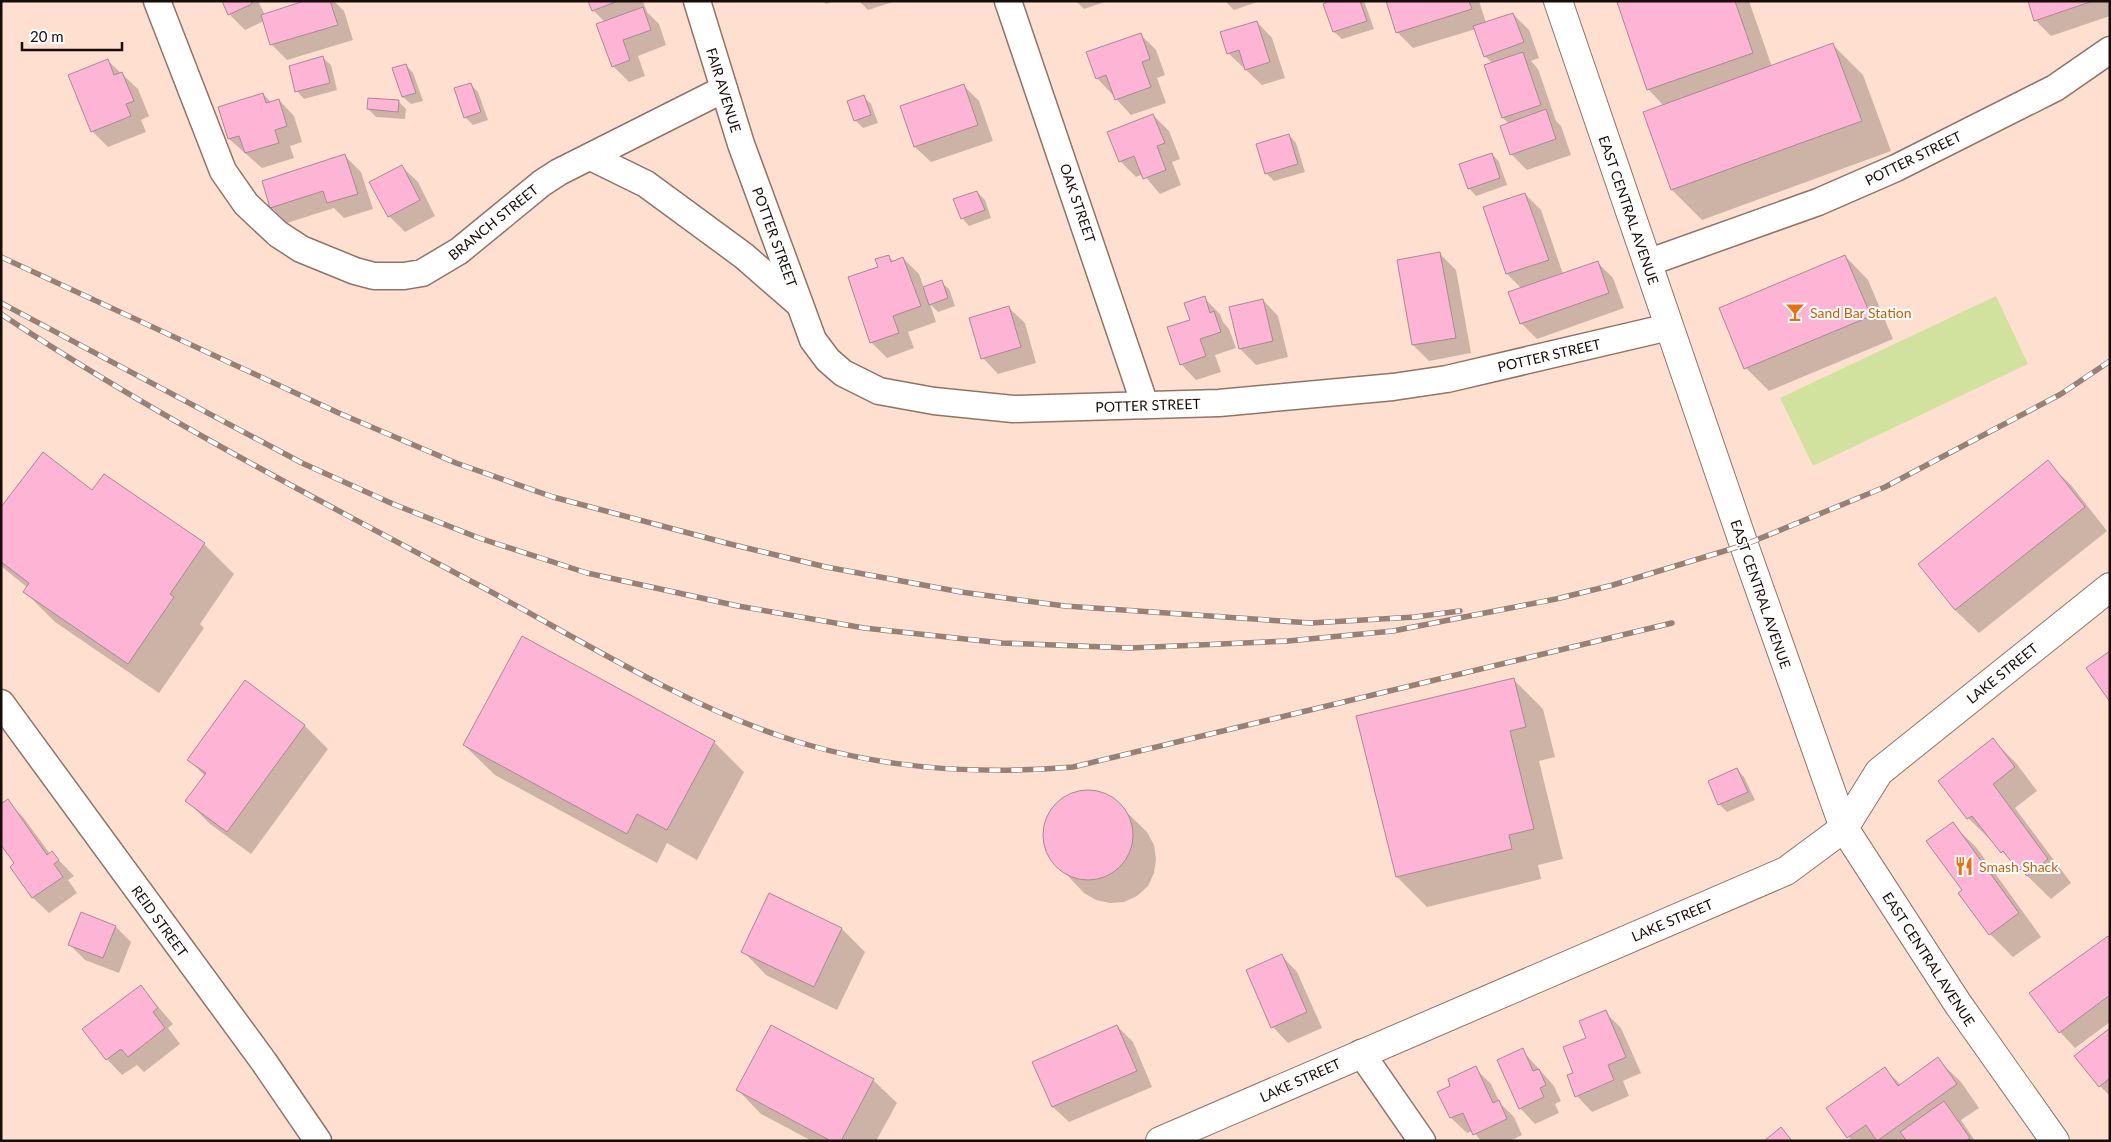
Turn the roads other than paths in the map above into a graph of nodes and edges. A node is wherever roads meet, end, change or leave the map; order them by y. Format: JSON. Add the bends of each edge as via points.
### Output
{"nodes":[{"id":1,"x":157,"y":1,"type":"edge"},
{"id":2,"x":697,"y":1,"type":"edge"},
{"id":3,"x":1008,"y":1,"type":"edge"},
{"id":4,"x":1558,"y":1,"type":"edge"},
{"id":5,"x":2110,"y":50,"type":"edge"},
{"id":6,"x":724,"y":89,"type":"junction"},
{"id":7,"x":591,"y":157,"type":"junction"},
{"id":8,"x":753,"y":178,"type":"joint"},
{"id":9,"x":1647,"y":263,"type":"junction"},
{"id":10,"x":800,"y":305,"type":"junction"},
{"id":11,"x":1670,"y":328,"type":"junction"},
{"id":12,"x":1145,"y":405,"type":"junction"},
{"id":13,"x":2110,"y":587,"type":"edge"},
{"id":14,"x":1,"y":703,"type":"edge"},
{"id":15,"x":1844,"y":828,"type":"junction"},
{"id":16,"x":1361,"y":1054,"type":"junction"},
{"id":17,"x":318,"y":1141,"type":"edge"},
{"id":18,"x":1160,"y":1141,"type":"edge"},
{"id":19,"x":1422,"y":1141,"type":"edge"},
{"id":20,"x":2055,"y":1141,"type":"edge"}],
"edges":[{"from":1,"to":7,"type":"street","name":"BRANCH STREET","via":[[222,171],[246,204],[278,234],[302,249],[355,271],[374,276],[404,276],[433,268],[459,252],[542,182]]},
{"from":2,"to":6,"type":"street","name":"FAIR AVENUE"},
{"from":3,"to":12,"type":"street","name":"OAK STREET"},
{"from":4,"to":9,"type":"main road","name":"EAST CENTRAL AVENUE"},
{"from":5,"to":9,"type":"street","name":"POTTER STREET","via":[[2055,88],[1896,168],[1818,202]]},
{"from":6,"to":7,"type":"street","name":"BRANCH STREET"},
{"from":6,"to":8,"type":"street","name":"FAIR AVENUE"},
{"from":7,"to":10,"type":"street","via":[[653,190],[744,256]]},
{"from":8,"to":10,"type":"street","name":"POTTER STREET"},
{"from":9,"to":11,"type":"main road","name":"EAST CENTRAL AVENUE"},
{"from":10,"to":12,"type":"street","name":"POTTER STREET","via":[[813,340],[828,360],[843,373],[879,391],[934,401],[1013,409]]},
{"from":11,"to":12,"type":"street","name":"POTTER STREET","via":[[1447,379],[1393,387],[1219,403]]},
{"from":11,"to":15,"type":"main road","name":"EAST CENTRAL AVENUE"},
{"from":13,"to":15,"type":"main road","name":"LAKE STREET","via":[[1879,772]]},
{"from":14,"to":17,"type":"street","name":"REID STREET","via":[[264,1062]]},
{"from":15,"to":16,"type":"main road","name":"LAKE STREET","via":[[1786,871]]},
{"from":15,"to":20,"type":"main road","name":"EAST CENTRAL AVENUE","via":[[1958,1004]]},
{"from":16,"to":18,"type":"main road","name":"LAKE STREET"},
{"from":16,"to":19,"type":"street"}]}
